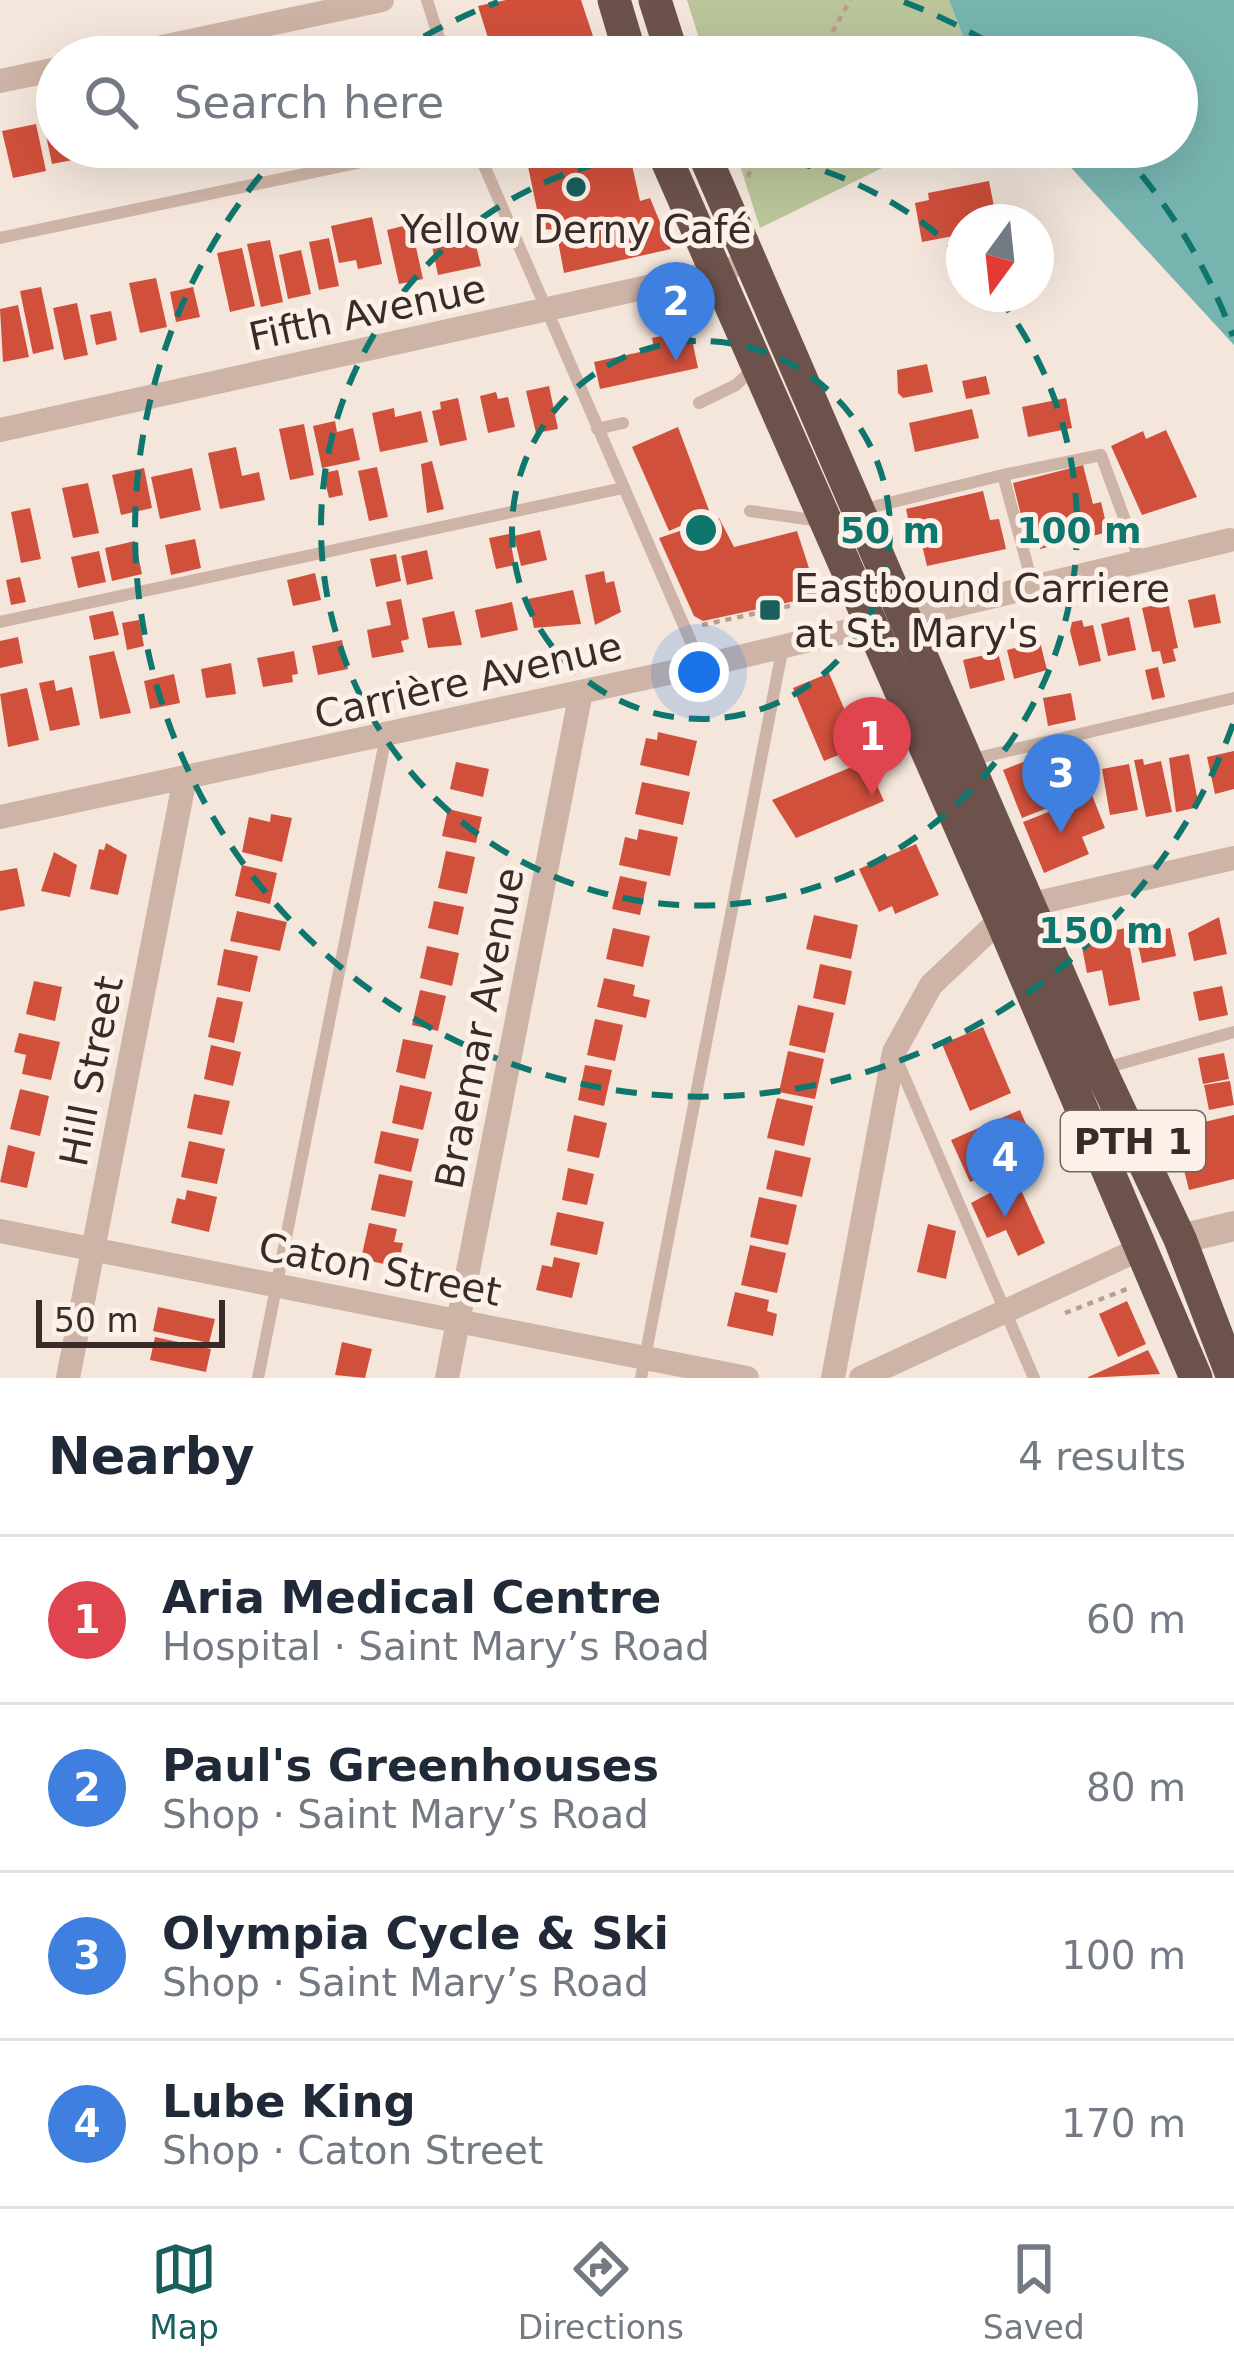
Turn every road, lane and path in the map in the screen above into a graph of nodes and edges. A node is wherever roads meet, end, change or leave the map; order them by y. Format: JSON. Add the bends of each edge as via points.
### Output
{"nodes":[{"id":1,"x":382,"y":0,"type":"edge"},
{"id":2,"x":427,"y":0,"type":"edge"},
{"id":3,"x":614,"y":0,"type":"edge"},
{"id":4,"x":655,"y":0,"type":"edge"},
{"id":5,"x":850,"y":0,"type":"edge"},
{"id":6,"x":213,"y":36,"type":"edge"},
{"id":7,"x":439,"y":36,"type":"edge"},
{"id":8,"x":625,"y":36,"type":"edge"},
{"id":9,"x":666,"y":36,"type":"edge"},
{"id":10,"x":826,"y":36,"type":"edge"},
{"id":11,"x":36,"y":73,"type":"edge"},
{"id":12,"x":0,"y":81,"type":"edge"},
{"id":13,"x":333,"y":168,"type":"edge"},
{"id":14,"x":485,"y":168,"type":"edge"},
{"id":15,"x":670,"y":168,"type":"edge"},
{"id":16,"x":710,"y":168,"type":"edge"},
{"id":17,"x":0,"y":238,"type":"edge"},
{"id":18,"x":748,"y":262,"type":"junction"},
{"id":19,"x":714,"y":274,"type":"junction"},
{"id":20,"x":545,"y":310,"type":"junction"},
{"id":21,"x":757,"y":365,"type":"junction"},
{"id":22,"x":699,"y":403,"type":"dead end"},
{"id":23,"x":623,"y":423,"type":"dead end"},
{"id":24,"x":597,"y":429,"type":"junction"},
{"id":25,"x":0,"y":430,"type":"edge"},
{"id":26,"x":1003,"y":475,"type":"junction"},
{"id":27,"x":623,"y":488,"type":"junction"},
{"id":28,"x":858,"y":510,"type":"junction"},
{"id":29,"x":750,"y":511,"type":"dead end"},
{"id":30,"x":825,"y":522,"type":"junction"},
{"id":31,"x":1230,"y":540,"type":"dead end"},
{"id":32,"x":1140,"y":561,"type":"junction"},
{"id":33,"x":1033,"y":586,"type":"junction"},
{"id":34,"x":835,"y":596,"type":"dead end"},
{"id":35,"x":905,"y":616,"type":"junction"},
{"id":36,"x":0,"y":622,"type":"edge"},
{"id":37,"x":870,"y":626,"type":"junction"},
{"id":38,"x":685,"y":629,"type":"junction"},
{"id":39,"x":784,"y":646,"type":"junction"},
{"id":40,"x":701,"y":666,"type":"junction"},
{"id":41,"x":581,"y":692,"type":"junction"},
{"id":42,"x":1234,"y":698,"type":"edge"},
{"id":43,"x":386,"y":736,"type":"junction"},
{"id":44,"x":968,"y":760,"type":"junction"},
{"id":45,"x":184,"y":778,"type":"junction"},
{"id":46,"x":0,"y":818,"type":"edge"},
{"id":47,"x":1234,"y":857,"type":"edge"},
{"id":48,"x":1015,"y":912,"type":"junction"},
{"id":49,"x":1234,"y":1032,"type":"edge"},
{"id":50,"x":894,"y":1052,"type":"junction"},
{"id":51,"x":1100,"y":1069,"type":"junction"},
{"id":52,"x":1234,"y":1226,"type":"edge"},
{"id":53,"x":0,"y":1231,"type":"edge"},
{"id":54,"x":1180,"y":1239,"type":"junction"},
{"id":55,"x":1142,"y":1249,"type":"junction"},
{"id":56,"x":93,"y":1250,"type":"junction"},
{"id":57,"x":1138,"y":1284,"type":"dead end"},
{"id":58,"x":277,"y":1286,"type":"junction"},
{"id":59,"x":458,"y":1320,"type":"junction"},
{"id":60,"x":1010,"y":1322,"type":"junction"},
{"id":61,"x":643,"y":1368,"type":"edge"},
{"id":62,"x":68,"y":1378,"type":"edge"},
{"id":63,"x":258,"y":1378,"type":"edge"},
{"id":64,"x":447,"y":1378,"type":"edge"},
{"id":65,"x":747,"y":1378,"type":"edge"},
{"id":66,"x":833,"y":1378,"type":"edge"},
{"id":67,"x":861,"y":1378,"type":"edge"},
{"id":68,"x":1034,"y":1378,"type":"edge"},
{"id":69,"x":1196,"y":1378,"type":"edge"},
{"id":70,"x":1233,"y":1378,"type":"edge"}],
"edges":[{"from":1,"to":6,"type":"street"},
{"from":2,"to":7,"type":"lane"},
{"from":3,"to":8,"type":"highway"},
{"from":4,"to":9,"type":"highway"},
{"from":5,"to":10,"type":"path"},
{"from":11,"to":12,"type":"street"},
{"from":13,"to":17,"type":"lane"},
{"from":14,"to":20,"type":"lane"},
{"from":15,"to":19,"type":"highway","number":"PTH 1"},
{"from":16,"to":18,"type":"highway","number":"PTH 1"},
{"from":18,"to":19,"type":"street","name":"Fifth Avenue"},
{"from":18,"to":28,"type":"highway","number":"PTH 1"},
{"from":19,"to":20,"type":"street","name":"Fifth Avenue"},
{"from":19,"to":21,"type":"highway","number":"PTH 1"},
{"from":20,"to":24,"type":"lane"},
{"from":20,"to":25,"type":"street","name":"Fifth Avenue"},
{"from":21,"to":22,"type":"lane"},
{"from":21,"to":30,"type":"highway","number":"PTH 1"},
{"from":23,"to":24,"type":"lane"},
{"from":24,"to":27,"type":"lane"},
{"from":26,"to":28,"type":"lane"},
{"from":26,"to":32,"type":"lane","via":[[1101,455]]},
{"from":26,"to":33,"type":"lane"},
{"from":27,"to":36,"type":"lane"},
{"from":27,"to":38,"type":"lane"},
{"from":28,"to":35,"type":"highway","number":"PTH 1"},
{"from":29,"to":30,"type":"lane"},
{"from":30,"to":37,"type":"highway","number":"PTH 1"},
{"from":31,"to":32,"type":"street","name":"Carrière Avenue"},
{"from":32,"to":33,"type":"street","name":"Carrière Avenue"},
{"from":33,"to":35,"type":"street","name":"Carrière Avenue"},
{"from":34,"to":38,"type":"path"},
{"from":35,"to":37,"type":"street","name":"Carrière Avenue"},
{"from":35,"to":44,"type":"highway","number":"PTH 1"},
{"from":37,"to":39,"type":"street","name":"Carrière Avenue"},
{"from":37,"to":48,"type":"highway","number":"PTH 1"},
{"from":38,"to":40,"type":"lane"},
{"from":39,"to":40,"type":"street","name":"Carrière Avenue"},
{"from":39,"to":61,"type":"lane"},
{"from":40,"to":41,"type":"street","name":"Carrière Avenue"},
{"from":41,"to":43,"type":"street","name":"Carrière Avenue"},
{"from":41,"to":59,"type":"street","name":"Braemar Avenue"},
{"from":42,"to":44,"type":"lane"},
{"from":43,"to":45,"type":"street","name":"Carrière Avenue"},
{"from":43,"to":58,"type":"lane"},
{"from":44,"to":48,"type":"highway","number":"PTH 1"},
{"from":45,"to":46,"type":"street","name":"Carrière Avenue"},
{"from":45,"to":56,"type":"street","name":"Hill Street"},
{"from":47,"to":48,"type":"street"},
{"from":48,"to":50,"type":"street","via":[[931,985]]},
{"from":48,"to":51,"type":"highway","number":"PTH 1"},
{"from":48,"to":55,"type":"highway","number":"PTH 1"},
{"from":49,"to":51,"type":"lane"},
{"from":50,"to":60,"type":"lane"},
{"from":50,"to":66,"type":"street"},
{"from":51,"to":54,"type":"highway","number":"PTH 1"},
{"from":52,"to":54,"type":"street"},
{"from":53,"to":56,"type":"street","name":"Caton Street"},
{"from":54,"to":55,"type":"highway"},
{"from":54,"to":70,"type":"highway","number":"PTH 1"},
{"from":55,"to":60,"type":"street"},
{"from":55,"to":69,"type":"highway","number":"PTH 1"},
{"from":56,"to":58,"type":"street","name":"Caton Street"},
{"from":56,"to":62,"type":"street","name":"Hill Street"},
{"from":57,"to":60,"type":"path"},
{"from":58,"to":59,"type":"street","name":"Caton Street"},
{"from":58,"to":63,"type":"lane"},
{"from":59,"to":61,"type":"street","name":"Caton Street"},
{"from":59,"to":64,"type":"street","name":"Braemar Avenue"},
{"from":60,"to":67,"type":"street"},
{"from":60,"to":68,"type":"lane"},
{"from":61,"to":65,"type":"street","name":"Caton Street"}]}
